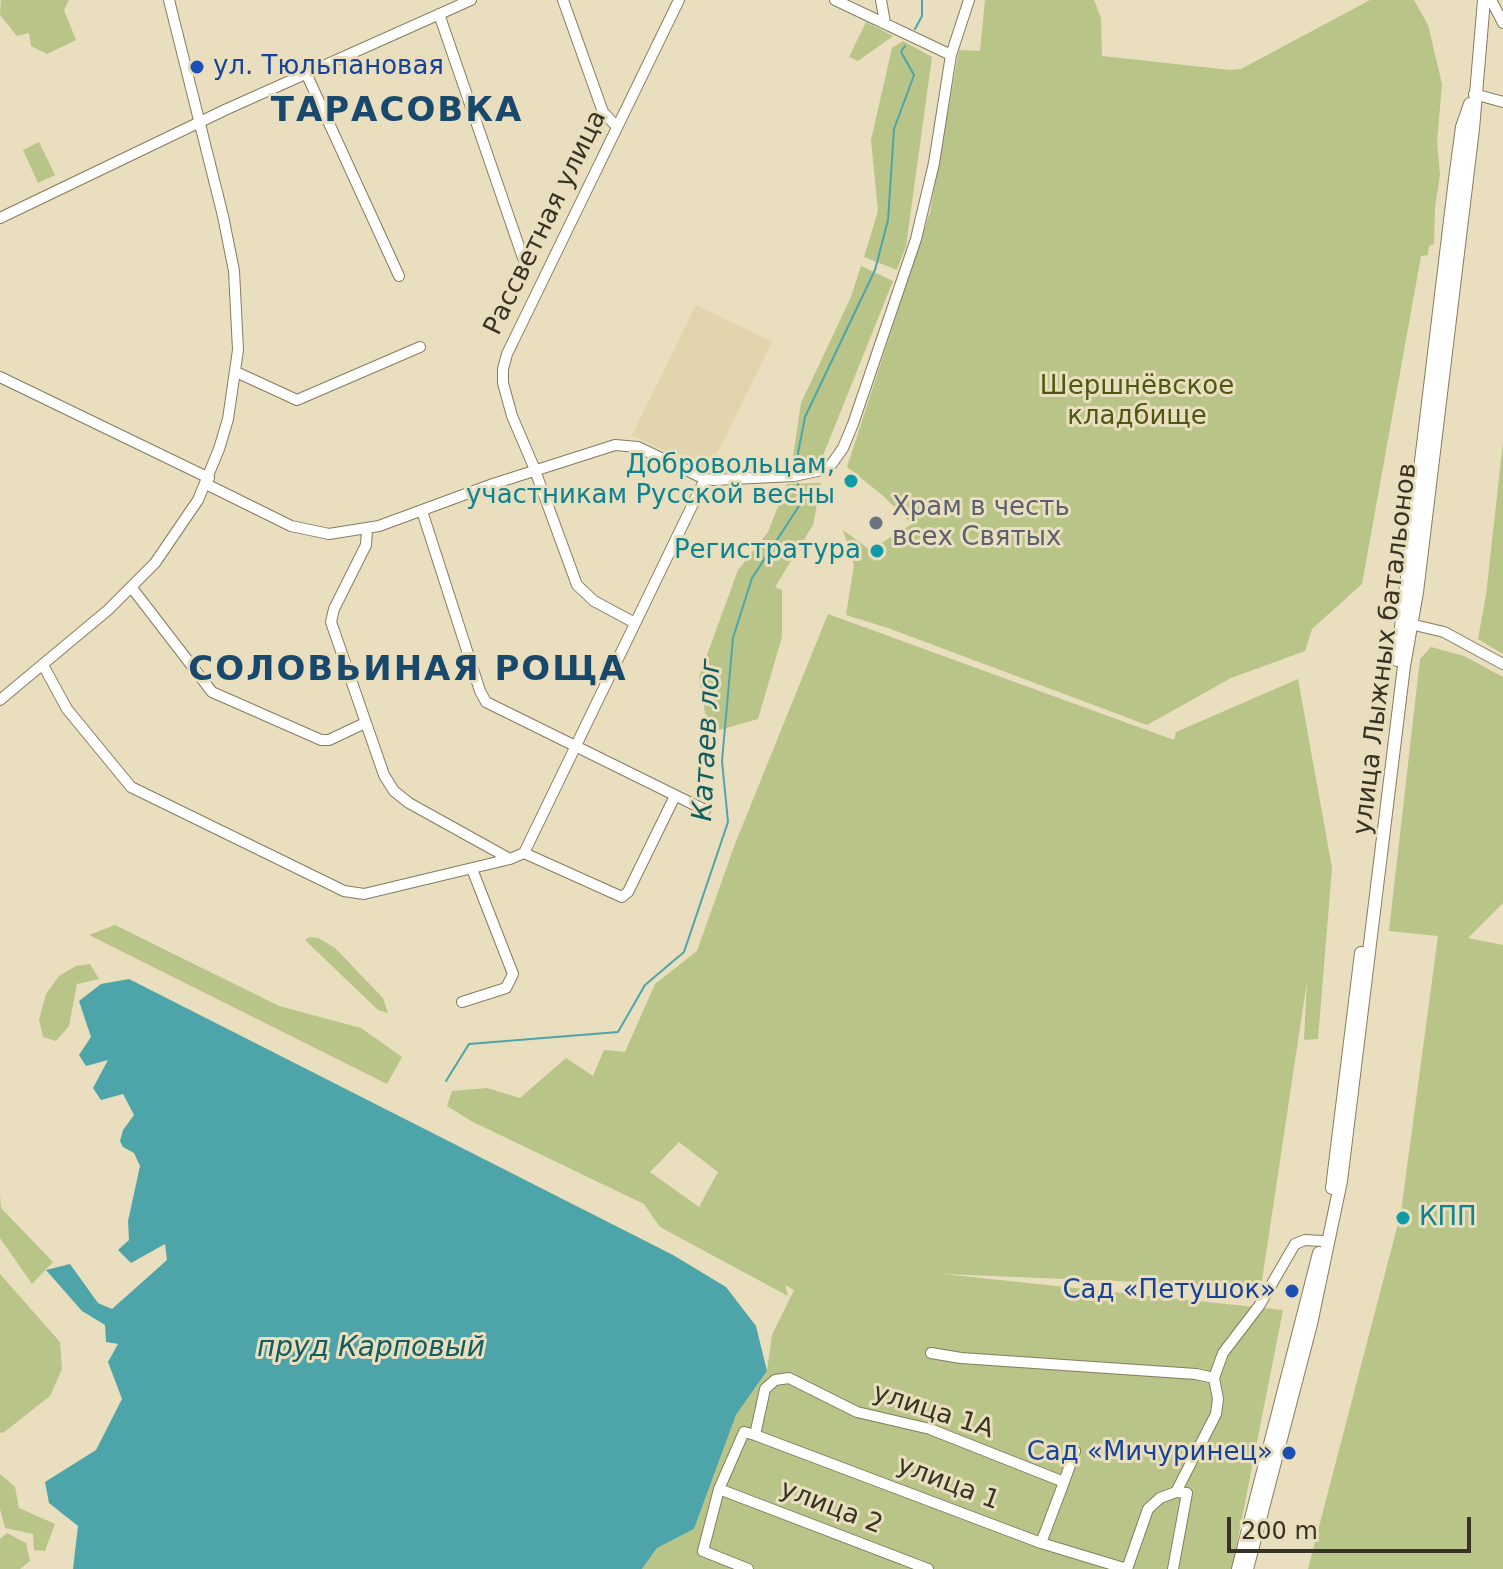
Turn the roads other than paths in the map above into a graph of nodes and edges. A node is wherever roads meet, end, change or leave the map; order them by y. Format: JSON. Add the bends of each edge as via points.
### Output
{"nodes":[{"id":1,"x":169,"y":0,"type":"edge"},
{"id":2,"x":471,"y":0,"type":"edge"},
{"id":3,"x":563,"y":0,"type":"edge"},
{"id":4,"x":679,"y":0,"type":"edge"},
{"id":5,"x":835,"y":0,"type":"edge"},
{"id":6,"x":881,"y":0,"type":"edge"},
{"id":7,"x":969,"y":0,"type":"edge"},
{"id":8,"x":1484,"y":0,"type":"edge"},
{"id":9,"x":1491,"y":0,"type":"edge"},
{"id":10,"x":439,"y":14,"type":"junction"},
{"id":11,"x":885,"y":23,"type":"junction"},
{"id":12,"x":1503,"y":23,"type":"edge"},
{"id":13,"x":951,"y":55,"type":"junction"},
{"id":14,"x":306,"y":73,"type":"junction"},
{"id":15,"x":1474,"y":94,"type":"junction"},
{"id":16,"x":1503,"y":102,"type":"edge"},
{"id":17,"x":200,"y":123,"type":"junction"},
{"id":18,"x":617,"y":127,"type":"junction"},
{"id":19,"x":0,"y":218,"type":"edge"},
{"id":20,"x":523,"y":258,"type":"dead end"},
{"id":21,"x":399,"y":276,"type":"dead end"},
{"id":22,"x":420,"y":347,"type":"dead end"},
{"id":23,"x":236,"y":372,"type":"junction"},
{"id":24,"x":0,"y":377,"type":"edge"},
{"id":25,"x":535,"y":470,"type":"junction"},
{"id":26,"x":705,"y":479,"type":"junction"},
{"id":27,"x":208,"y":481,"type":"junction"},
{"id":28,"x":422,"y":511,"type":"junction"},
{"id":29,"x":367,"y":530,"type":"junction"},
{"id":30,"x":132,"y":588,"type":"junction"},
{"id":31,"x":635,"y":623,"type":"junction"},
{"id":32,"x":1406,"y":624,"type":"junction"},
{"id":33,"x":1503,"y":664,"type":"edge"},
{"id":34,"x":43,"y":665,"type":"junction"},
{"id":35,"x":0,"y":700,"type":"edge"},
{"id":36,"x":365,"y":723,"type":"junction"},
{"id":37,"x":574,"y":747,"type":"junction"},
{"id":38,"x":675,"y":796,"type":"junction"},
{"id":39,"x":705,"y":810,"type":"dead end"},
{"id":40,"x":524,"y":853,"type":"junction"},
{"id":41,"x":510,"y":859,"type":"junction"},
{"id":42,"x":472,"y":869,"type":"junction"},
{"id":43,"x":462,"y":1002,"type":"dead end"},
{"id":44,"x":1333,"y":1208,"type":"junction"},
{"id":45,"x":1322,"y":1241,"type":"junction"},
{"id":46,"x":931,"y":1353,"type":"dead end"},
{"id":47,"x":1214,"y":1378,"type":"junction"},
{"id":48,"x":755,"y":1435,"type":"junction"},
{"id":49,"x":1075,"y":1451,"type":"dead end"},
{"id":50,"x":1064,"y":1482,"type":"junction"},
{"id":51,"x":719,"y":1489,"type":"junction"},
{"id":52,"x":1181,"y":1493,"type":"junction"},
{"id":53,"x":1041,"y":1543,"type":"junction"},
{"id":54,"x":748,"y":1569,"type":"edge"},
{"id":55,"x":928,"y":1569,"type":"edge"},
{"id":56,"x":1127,"y":1569,"type":"edge"},
{"id":57,"x":1173,"y":1569,"type":"edge"},
{"id":58,"x":1238,"y":1569,"type":"edge"},
{"id":59,"x":1247,"y":1569,"type":"edge"}],
"edges":[{"from":1,"to":17,"type":"street"},
{"from":2,"to":10,"type":"street"},
{"from":3,"to":18,"type":"street","via":[[603,112]]},
{"from":4,"to":18,"type":"street","name":"Рассветная улица"},
{"from":5,"to":11,"type":"street"},
{"from":6,"to":11,"type":"street"},
{"from":7,"to":13,"type":"street"},
{"from":8,"to":15,"type":"main road","name":"улица Лыжных батальонов"},
{"from":9,"to":12,"type":"street"},
{"from":10,"to":14,"type":"street"},
{"from":10,"to":20,"type":"street"},
{"from":11,"to":13,"type":"street"},
{"from":13,"to":26,"type":"street","via":[[921,220],[843,448],[822,470]]},
{"from":14,"to":17,"type":"street"},
{"from":14,"to":21,"type":"street"},
{"from":15,"to":16,"type":"street"},
{"from":15,"to":32,"type":"main road","name":"улица Лыжных батальонов"},
{"from":17,"to":19,"type":"street"},
{"from":17,"to":23,"type":"street","via":[[234,271]]},
{"from":18,"to":25,"type":"street","name":"Рассветная улица","via":[[503,369],[507,401]]},
{"from":22,"to":23,"type":"street","via":[[297,400]]},
{"from":23,"to":27,"type":"street"},
{"from":24,"to":27,"type":"street"},
{"from":25,"to":26,"type":"street","via":[[627,445]]},
{"from":25,"to":28,"type":"street"},
{"from":25,"to":31,"type":"street","name":"Рассветная улица","via":[[581,590]]},
{"from":26,"to":31,"type":"street"},
{"from":27,"to":29,"type":"street","via":[[303,530]]},
{"from":27,"to":30,"type":"street","via":[[176,535]]},
{"from":28,"to":29,"type":"street"},
{"from":28,"to":37,"type":"street","via":[[482,696]]},
{"from":29,"to":36,"type":"street","via":[[366,545],[331,622]]},
{"from":30,"to":34,"type":"street"},
{"from":30,"to":36,"type":"street","via":[[212,692],[321,740]]},
{"from":31,"to":37,"type":"street"},
{"from":32,"to":33,"type":"street","via":[[1444,632]]},
{"from":32,"to":44,"type":"main road","name":"улица Лыжных батальонов","via":[[1348,1139]]},
{"from":34,"to":35,"type":"street"},
{"from":34,"to":42,"type":"street","via":[[67,709],[131,787],[344,891],[364,894]]},
{"from":36,"to":41,"type":"street","via":[[394,791]]},
{"from":37,"to":38,"type":"street"},
{"from":37,"to":40,"type":"street"},
{"from":38,"to":39,"type":"street"},
{"from":38,"to":40,"type":"street","via":[[622,897]]},
{"from":40,"to":41,"type":"street"},
{"from":41,"to":42,"type":"street"},
{"from":42,"to":43,"type":"street","via":[[512,979],[506,988]]},
{"from":44,"to":45,"type":"main road"},
{"from":44,"to":59,"type":"main road","via":[[1311,1324]]},
{"from":45,"to":47,"type":"street","via":[[1295,1244],[1259,1306],[1223,1353]]},
{"from":45,"to":58,"type":"main road"},
{"from":46,"to":47,"type":"street"},
{"from":47,"to":52,"type":"street","via":[[1216,1414]]},
{"from":48,"to":50,"type":"street","name":"улица 1А","via":[[765,1389],[775,1380],[789,1378],[857,1412],[930,1429]]},
{"from":48,"to":51,"type":"street","via":[[744,1432]]},
{"from":48,"to":53,"type":"street","name":"улица 1"},
{"from":49,"to":50,"type":"street"},
{"from":50,"to":53,"type":"street"},
{"from":51,"to":54,"type":"street","via":[[703,1551]]},
{"from":51,"to":55,"type":"street","name":"улица 2"},
{"from":52,"to":56,"type":"street","via":[[1160,1498],[1148,1509]]},
{"from":52,"to":57,"type":"street"},
{"from":53,"to":56,"type":"street","name":"улица 1"}]}
